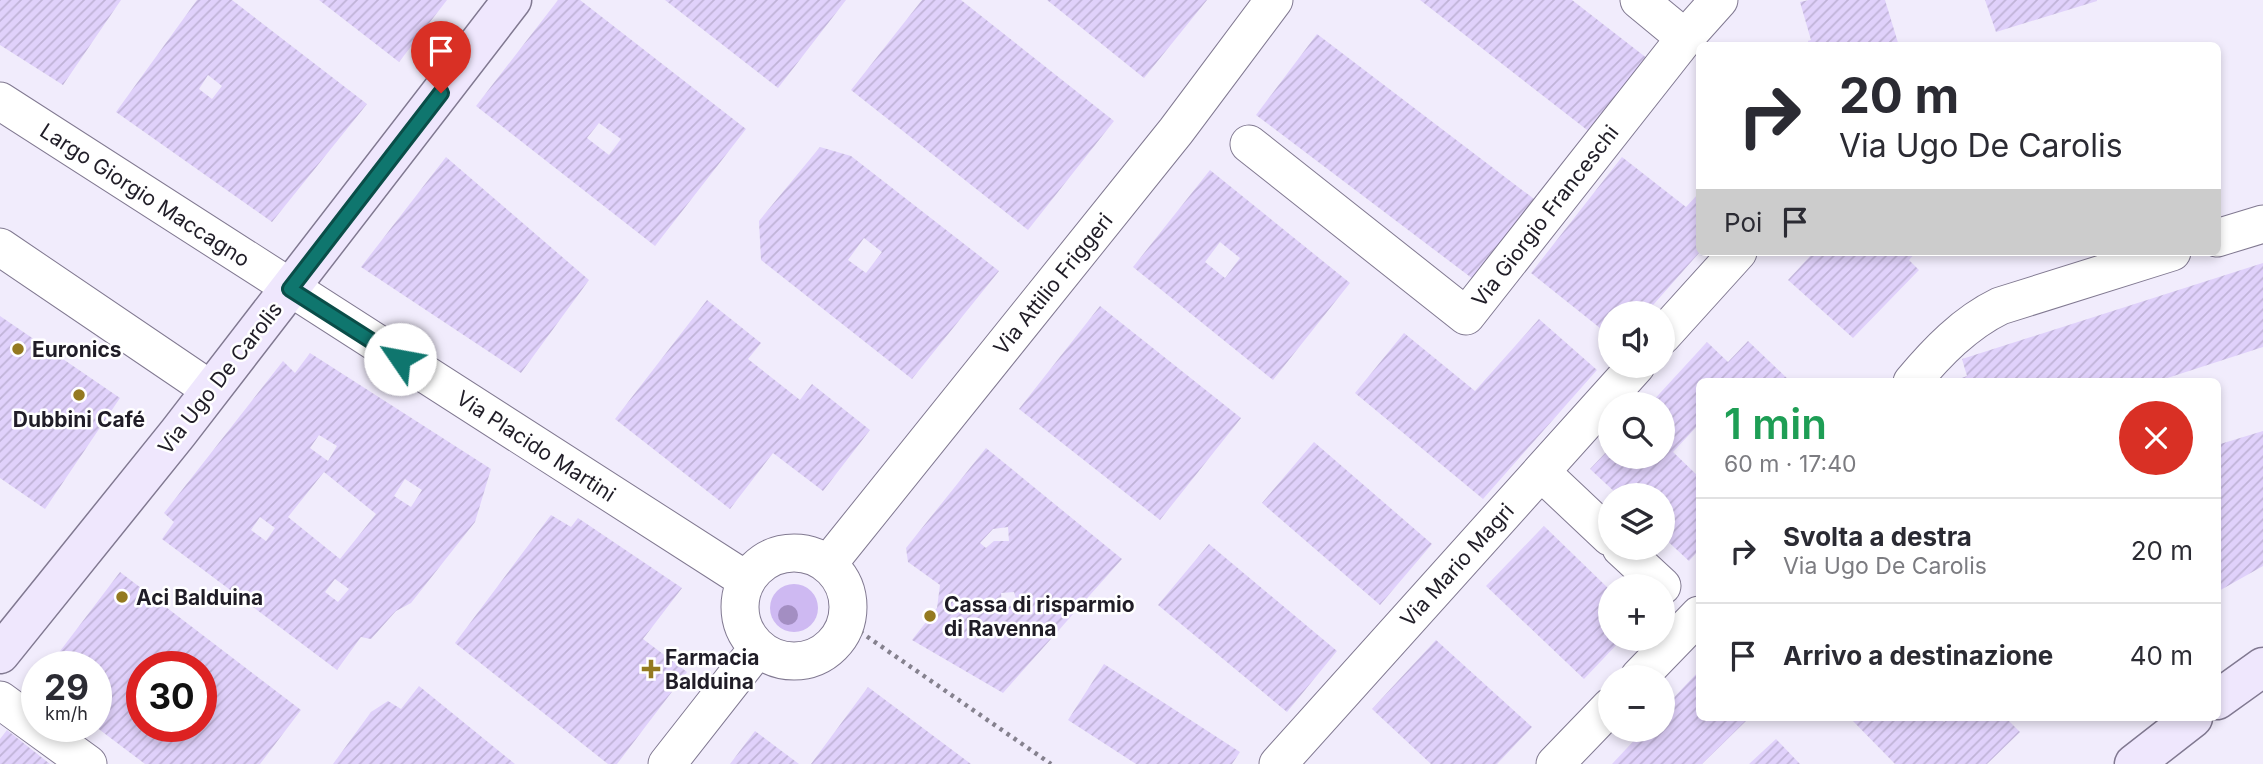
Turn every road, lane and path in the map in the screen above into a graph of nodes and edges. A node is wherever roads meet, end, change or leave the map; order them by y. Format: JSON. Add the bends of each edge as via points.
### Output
{"nodes":[{"id":1,"x":512,"y":0,"type":"edge"},
{"id":2,"x":1274,"y":0,"type":"edge"},
{"id":3,"x":1639,"y":0,"type":"edge"},
{"id":4,"x":1719,"y":0,"type":"edge"},
{"id":5,"x":1685,"y":38,"type":"junction"},
{"id":6,"x":0,"y":102,"type":"edge"},
{"id":7,"x":1249,"y":144,"type":"dead end"},
{"id":8,"x":2263,"y":224,"type":"edge"},
{"id":9,"x":2221,"y":237,"type":"edge"},
{"id":10,"x":0,"y":247,"type":"edge"},
{"id":11,"x":1734,"y":256,"type":"edge"},
{"id":12,"x":2159,"y":256,"type":"edge"},
{"id":13,"x":290,"y":289,"type":"junction"},
{"id":14,"x":1675,"y":322,"type":"edge"},
{"id":15,"x":1625,"y":378,"type":"edge"},
{"id":16,"x":1916,"y":378,"type":"edge"},
{"id":17,"x":211,"y":390,"type":"junction"},
{"id":18,"x":1541,"y":472,"type":"junction"},
{"id":19,"x":1598,"y":526,"type":"edge"},
{"id":20,"x":1634,"y":560,"type":"edge"},
{"id":21,"x":828,"y":564,"type":"junction"},
{"id":22,"x":1648,"y":574,"type":"edge"},
{"id":23,"x":746,"y":580,"type":"junction"},
{"id":24,"x":1675,"y":598,"type":"edge"},
{"id":25,"x":1696,"y":616,"type":"edge"},
{"id":26,"x":1696,"y":618,"type":"edge"},
{"id":27,"x":846,"y":622,"type":"junction"},
{"id":28,"x":758,"y":648,"type":"junction"},
{"id":29,"x":0,"y":654,"type":"edge"},
{"id":30,"x":1651,"y":665,"type":"edge"},
{"id":31,"x":2263,"y":667,"type":"edge"},
{"id":32,"x":2221,"y":696,"type":"edge"},
{"id":33,"x":0,"y":700,"type":"edge"},
{"id":34,"x":1598,"y":720,"type":"edge"},
{"id":35,"x":2189,"y":721,"type":"edge"},
{"id":36,"x":88,"y":764,"type":"edge"},
{"id":37,"x":667,"y":764,"type":"edge"},
{"id":38,"x":1051,"y":764,"type":"edge"},
{"id":39,"x":1278,"y":764,"type":"edge"},
{"id":40,"x":1555,"y":764,"type":"edge"},
{"id":41,"x":2134,"y":764,"type":"edge"}],
"edges":[{"from":1,"to":13,"type":"street","name":"Via Ugo De Carolis"},
{"from":2,"to":21,"type":"street","name":"Via Attilio Friggeri","via":[[1176,131]]},
{"from":3,"to":5,"type":"street"},
{"from":4,"to":5,"type":"street","name":"Via Giorgio Franceschi"},
{"from":5,"to":7,"type":"street","name":"Via Giorgio Franceschi","via":[[1466,316]]},
{"from":6,"to":13,"type":"street","name":"Largo Giorgio Maccagno"},
{"from":8,"to":9,"type":"street"},
{"from":10,"to":17,"type":"street"},
{"from":11,"to":14,"type":"street"},
{"from":12,"to":16,"type":"street","via":[[2000,306],[1961,331]]},
{"from":13,"to":17,"type":"street","name":"Via Ugo De Carolis"},
{"from":13,"to":23,"type":"street","name":"Via Placido Martini"},
{"from":15,"to":18,"type":"street","name":"Via Mario Magri"},
{"from":17,"to":29,"type":"street","name":"Via Ugo De Carolis"},
{"from":18,"to":19,"type":"street"},
{"from":18,"to":39,"type":"street","name":"Via Mario Magri"},
{"from":20,"to":22,"type":"street"},
{"from":21,"to":23,"type":"street","via":[[792,552],[766,561]]},
{"from":21,"to":27,"type":"street","via":[[845,592]]},
{"from":23,"to":28,"type":"street","via":[[740,616]]},
{"from":24,"to":25,"type":"street"},
{"from":26,"to":30,"type":"street"},
{"from":27,"to":28,"type":"street","via":[[824,652],[807,659],[790,661]]},
{"from":27,"to":38,"type":"path"},
{"from":28,"to":37,"type":"street"},
{"from":31,"to":32,"type":"street"},
{"from":33,"to":36,"type":"street"},
{"from":34,"to":40,"type":"street"},
{"from":35,"to":41,"type":"street"}]}
